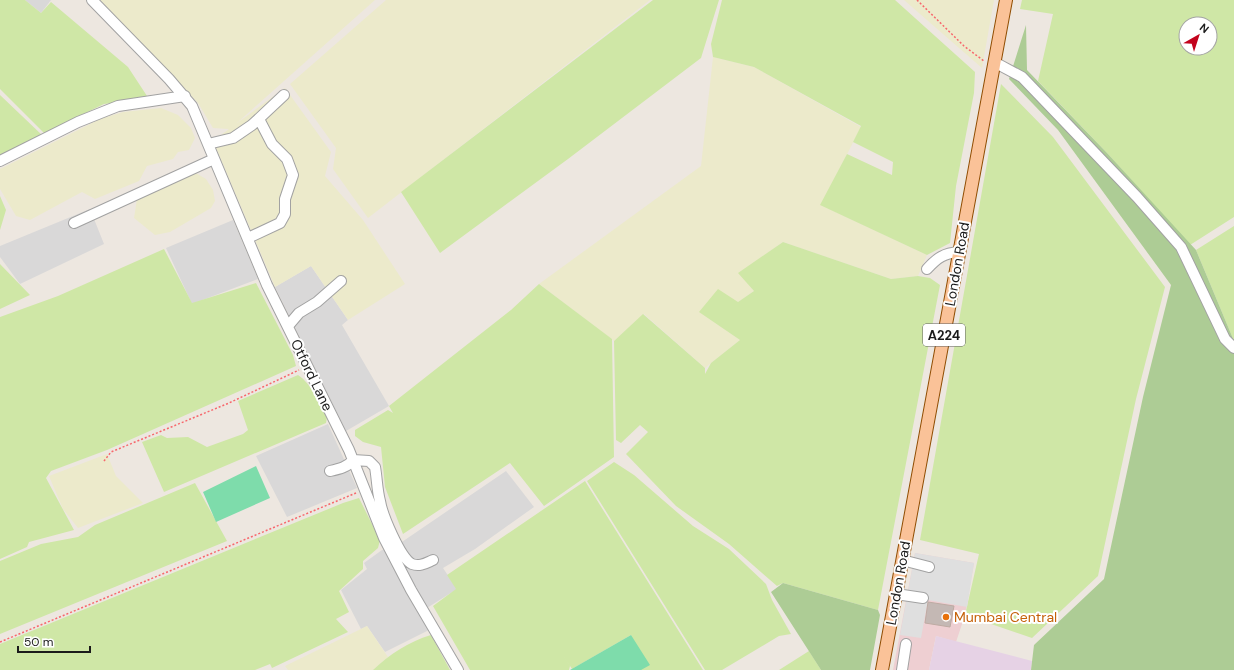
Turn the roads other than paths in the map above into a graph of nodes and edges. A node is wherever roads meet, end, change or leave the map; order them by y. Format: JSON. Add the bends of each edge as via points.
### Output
{"nodes":[{"id":1,"x":92,"y":0,"type":"edge"},
{"id":2,"x":1006,"y":0,"type":"edge"},
{"id":3,"x":994,"y":62,"type":"junction"},
{"id":4,"x":284,"y":95,"type":"dead end"},
{"id":5,"x":185,"y":96,"type":"junction"},
{"id":6,"x":259,"y":119,"type":"junction"},
{"id":7,"x":208,"y":144,"type":"junction"},
{"id":8,"x":214,"y":159,"type":"junction"},
{"id":9,"x":0,"y":161,"type":"edge"},
{"id":10,"x":74,"y":223,"type":"dead end"},
{"id":11,"x":248,"y":238,"type":"junction"},
{"id":12,"x":959,"y":252,"type":"junction"},
{"id":13,"x":927,"y":269,"type":"dead end"},
{"id":14,"x":341,"y":280,"type":"dead end"},
{"id":15,"x":288,"y":326,"type":"junction"},
{"id":16,"x":1234,"y":348,"type":"edge"},
{"id":17,"x":353,"y":460,"type":"junction"},
{"id":18,"x":330,"y":471,"type":"dead end"},
{"id":19,"x":433,"y":560,"type":"dead end"},
{"id":20,"x":902,"y":560,"type":"junction"},
{"id":21,"x":929,"y":567,"type":"dead end"},
{"id":22,"x":896,"y":594,"type":"junction"},
{"id":23,"x":923,"y":598,"type":"dead end"},
{"id":24,"x":906,"y":644,"type":"dead end"},
{"id":25,"x":458,"y":670,"type":"edge"},
{"id":26,"x":882,"y":670,"type":"edge"},
{"id":27,"x":902,"y":670,"type":"edge"}],
"edges":[{"from":1,"to":5,"type":"street","name":"Otford Lane"},
{"from":2,"to":3,"type":"main road","name":"London Road","number":"A224"},
{"from":3,"to":12,"type":"main road","name":"London Road","number":"A224"},
{"from":3,"to":16,"type":"street","via":[[1022,77],[1137,197],[1181,247],[1225,339]]},
{"from":4,"to":6,"type":"street"},
{"from":5,"to":7,"type":"street","name":"Otford Lane"},
{"from":5,"to":9,"type":"street","via":[[118,106],[78,122]]},
{"from":6,"to":7,"type":"street","via":[[233,138]]},
{"from":6,"to":11,"type":"street","via":[[272,144],[287,159],[293,175],[285,199],[285,214],[280,222]]},
{"from":7,"to":8,"type":"street","name":"Otford Lane"},
{"from":8,"to":10,"type":"street"},
{"from":8,"to":11,"type":"street","name":"Otford Lane"},
{"from":11,"to":15,"type":"street","name":"Otford Lane","via":[[267,285]]},
{"from":12,"to":13,"type":"street","via":[[947,253]]},
{"from":12,"to":20,"type":"main road","name":"London Road","number":"A224"},
{"from":14,"to":15,"type":"street","via":[[317,302],[299,313]]},
{"from":15,"to":17,"type":"street","name":"Otford Lane"},
{"from":17,"to":18,"type":"street","via":[[343,468]]},
{"from":17,"to":19,"type":"street","via":[[369,461],[375,467],[380,501],[406,560],[421,566]]},
{"from":17,"to":25,"type":"street","name":"Otford Lane","via":[[384,538]]},
{"from":20,"to":21,"type":"street"},
{"from":20,"to":22,"type":"main road","name":"London Road","number":"A224"},
{"from":22,"to":23,"type":"street"},
{"from":22,"to":26,"type":"main road","name":"London Road","number":"A224"},
{"from":24,"to":27,"type":"street"}]}
